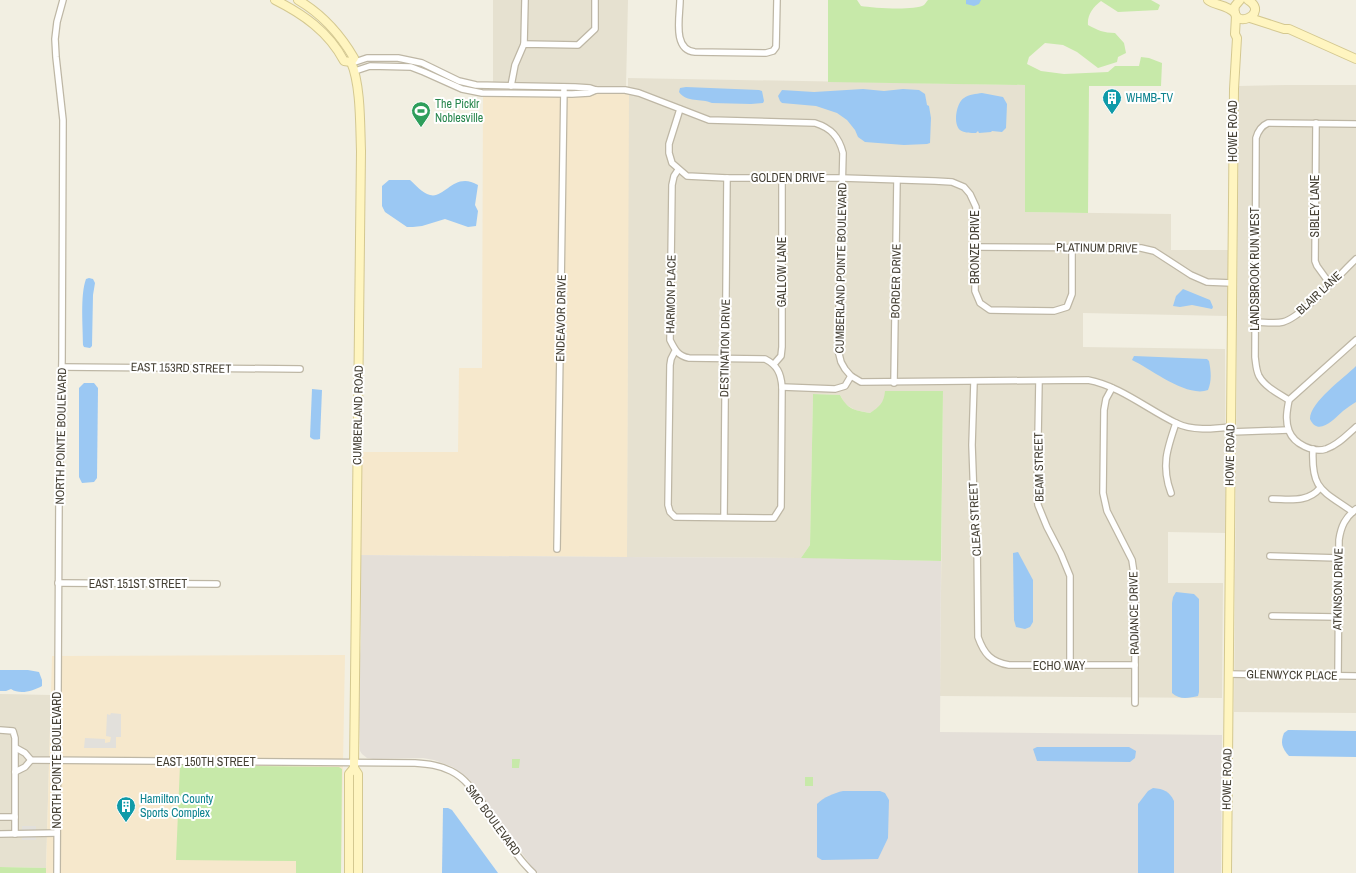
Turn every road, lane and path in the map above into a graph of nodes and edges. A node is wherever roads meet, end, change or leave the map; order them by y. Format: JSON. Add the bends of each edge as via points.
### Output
{"nodes":[{"id":1,"x":63,"y":0,"type":"edge"},
{"id":2,"x":275,"y":0,"type":"edge"},
{"id":3,"x":298,"y":0,"type":"edge"},
{"id":4,"x":524,"y":0,"type":"edge"},
{"id":5,"x":595,"y":0,"type":"edge"},
{"id":6,"x":680,"y":0,"type":"edge"},
{"id":7,"x":777,"y":0,"type":"edge"},
{"id":8,"x":1208,"y":0,"type":"edge"},
{"id":9,"x":1217,"y":0,"type":"edge"},
{"id":10,"x":1248,"y":0,"type":"edge"},
{"id":11,"x":1239,"y":1,"type":"edge"},
{"id":12,"x":1254,"y":7,"type":"junction"},
{"id":13,"x":1235,"y":14,"type":"junction"},
{"id":14,"x":1249,"y":18,"type":"junction"},
{"id":15,"x":1289,"y":29,"type":"junction"},
{"id":16,"x":1237,"y":38,"type":"junction"},
{"id":17,"x":524,"y":44,"type":"junction"},
{"id":18,"x":1356,"y":59,"type":"edge"},
{"id":19,"x":353,"y":66,"type":"junction"},
{"id":20,"x":511,"y":86,"type":"junction"},
{"id":21,"x":564,"y":87,"type":"junction"},
{"id":22,"x":596,"y":90,"type":"junction"},
{"id":23,"x":564,"y":94,"type":"junction"},
{"id":24,"x":680,"y":109,"type":"junction"},
{"id":25,"x":1316,"y":123,"type":"junction"},
{"id":26,"x":1356,"y":124,"type":"edge"},
{"id":27,"x":678,"y":170,"type":"junction"},
{"id":28,"x":727,"y":178,"type":"junction"},
{"id":29,"x":782,"y":178,"type":"junction"},
{"id":30,"x":842,"y":178,"type":"junction"},
{"id":31,"x":897,"y":180,"type":"junction"},
{"id":32,"x":964,"y":187,"type":"joint"},
{"id":33,"x":977,"y":246,"type":"junction"},
{"id":34,"x":1072,"y":247,"type":"junction"},
{"id":35,"x":1356,"y":259,"type":"edge"},
{"id":36,"x":1232,"y":283,"type":"junction"},
{"id":37,"x":1330,"y":284,"type":"junction"},
{"id":38,"x":1255,"y":322,"type":"junction"},
{"id":39,"x":1356,"y":340,"type":"edge"},
{"id":40,"x":675,"y":351,"type":"junction"},
{"id":41,"x":725,"y":359,"type":"junction"},
{"id":42,"x":774,"y":364,"type":"junction"},
{"id":43,"x":62,"y":367,"type":"junction"},
{"id":44,"x":300,"y":369,"type":"dead end"},
{"id":45,"x":851,"y":376,"type":"junction"},
{"id":46,"x":1039,"y":381,"type":"junction"},
{"id":47,"x":894,"y":382,"type":"junction"},
{"id":48,"x":974,"y":382,"type":"junction"},
{"id":49,"x":782,"y":387,"type":"junction"},
{"id":50,"x":1112,"y":388,"type":"junction"},
{"id":51,"x":1289,"y":400,"type":"junction"},
{"id":52,"x":1176,"y":423,"type":"junction"},
{"id":53,"x":1356,"y":426,"type":"edge"},
{"id":54,"x":1230,"y":430,"type":"junction"},
{"id":55,"x":1288,"y":430,"type":"junction"},
{"id":56,"x":1313,"y":449,"type":"junction"},
{"id":57,"x":1320,"y":488,"type":"junction"},
{"id":58,"x":1171,"y":493,"type":"dead end"},
{"id":59,"x":1272,"y":499,"type":"dead end"},
{"id":60,"x":1354,"y":510,"type":"edge"},
{"id":61,"x":724,"y":517,"type":"junction"},
{"id":62,"x":557,"y":549,"type":"dead end"},
{"id":63,"x":1270,"y":556,"type":"dead end"},
{"id":64,"x":1339,"y":558,"type":"junction"},
{"id":65,"x":58,"y":583,"type":"junction"},
{"id":66,"x":217,"y":584,"type":"dead end"},
{"id":67,"x":1272,"y":616,"type":"dead end"},
{"id":68,"x":1337,"y":617,"type":"junction"},
{"id":69,"x":987,"y":654,"type":"joint"},
{"id":70,"x":1070,"y":666,"type":"junction"},
{"id":71,"x":1135,"y":666,"type":"junction"},
{"id":72,"x":1228,"y":674,"type":"junction"},
{"id":73,"x":1338,"y":676,"type":"junction"},
{"id":74,"x":1356,"y":676,"type":"edge"},
{"id":75,"x":1135,"y":703,"type":"dead end"},
{"id":76,"x":0,"y":730,"type":"edge"},
{"id":77,"x":16,"y":748,"type":"junction"},
{"id":78,"x":30,"y":760,"type":"junction"},
{"id":79,"x":58,"y":760,"type":"junction"},
{"id":80,"x":354,"y":766,"type":"junction"},
{"id":81,"x":16,"y":772,"type":"junction"},
{"id":82,"x":0,"y":817,"type":"edge"},
{"id":83,"x":15,"y":817,"type":"junction"},
{"id":84,"x":57,"y":833,"type":"junction"},
{"id":85,"x":0,"y":834,"type":"edge"},
{"id":86,"x":15,"y":834,"type":"junction"},
{"id":87,"x":57,"y":873,"type":"edge"},
{"id":88,"x":349,"y":873,"type":"edge"},
{"id":89,"x":358,"y":873,"type":"edge"},
{"id":90,"x":533,"y":873,"type":"edge"},
{"id":91,"x":1226,"y":873,"type":"edge"}],
"edges":[{"from":1,"to":43,"type":"street","name":"NORTH POINTE BOULEVARD","via":[[55,39],[63,120]]},
{"from":2,"to":19,"type":"street","via":[[312,22],[332,42],[344,61]]},
{"from":3,"to":19,"type":"street","name":"CUMBERLAND ROAD","via":[[316,11],[343,40],[354,58]]},
{"from":4,"to":17,"type":"street"},
{"from":5,"to":17,"type":"street","via":[[595,29],[578,45]]},
{"from":6,"to":7,"type":"street","via":[[680,42],[684,48],[691,52],[732,53],[770,53],[775,49]]},
{"from":8,"to":13,"type":"street","via":[[1226,6]]},
{"from":9,"to":11,"type":"street"},
{"from":10,"to":12,"type":"street"},
{"from":11,"to":13,"type":"street","name":"HOWE ROAD","via":[[1234,6]]},
{"from":12,"to":14,"type":"street","name":"HOWE ROAD","via":[[1254,14]]},
{"from":12,"to":15,"type":"street","via":[[1264,16],[1285,24]]},
{"from":13,"to":14,"type":"street","via":[[1242,20]]},
{"from":13,"to":16,"type":"street","name":"HOWE ROAD"},
{"from":14,"to":15,"type":"street"},
{"from":14,"to":16,"type":"street","name":"HOWE ROAD"},
{"from":15,"to":18,"type":"street"},
{"from":16,"to":36,"type":"street","name":"HOWE ROAD"},
{"from":17,"to":20,"type":"street","via":[[515,65]]},
{"from":19,"to":20,"type":"street","name":"CUMBERLAND POINTE BOULEVARD","via":[[367,58],[405,59],[422,63],[476,86]]},
{"from":19,"to":23,"type":"street","name":"CUMBERLAND POINTE BOULEVARD","via":[[418,69],[455,86],[482,93]]},
{"from":19,"to":80,"type":"street","name":"CUMBERLAND ROAD","via":[[359,101],[361,151]]},
{"from":20,"to":21,"type":"street","name":"CUMBERLAND POINTE BOULEVARD"},
{"from":21,"to":22,"type":"street","name":"CUMBERLAND POINTE BOULEVARD"},
{"from":21,"to":23,"type":"street","name":"ENDEAVOR DRIVE"},
{"from":22,"to":23,"type":"street","name":"CUMBERLAND POINTE BOULEVARD","via":[[589,93]]},
{"from":22,"to":24,"type":"street","name":"CUMBERLAND POINTE BOULEVARD","via":[[631,91]]},
{"from":23,"to":62,"type":"street","name":"ENDEAVOR DRIVE"},
{"from":24,"to":27,"type":"street","via":[[669,144],[672,163]]},
{"from":24,"to":30,"type":"street","name":"CUMBERLAND POINTE BOULEVARD","via":[[709,120],[815,123],[826,127],[841,144]]},
{"from":25,"to":26,"type":"street"},
{"from":25,"to":37,"type":"street","name":"SIBLEY LANE","via":[[1315,261]]},
{"from":25,"to":38,"type":"street","name":"LANDSBROOK RUN WEST","via":[[1279,122],[1264,125],[1257,132]]},
{"from":27,"to":28,"type":"street","name":"GOLDEN DRIVE","via":[[687,176]]},
{"from":27,"to":40,"type":"street","name":"HARMON PLACE","via":[[672,185],[670,340]]},
{"from":28,"to":29,"type":"street","name":"GOLDEN DRIVE"},
{"from":28,"to":41,"type":"street","name":"DESTINATION DRIVE"},
{"from":29,"to":30,"type":"street","name":"GOLDEN DRIVE"},
{"from":29,"to":42,"type":"street","name":"GALLOW LANE","via":[[782,348],[781,356]]},
{"from":30,"to":31,"type":"street","name":"GOLDEN DRIVE"},
{"from":30,"to":45,"type":"street","name":"CUMBERLAND POINTE BOULEVARD","via":[[838,350],[841,362]]},
{"from":31,"to":32,"type":"street","name":"GOLDEN DRIVE","via":[[952,182]]},
{"from":31,"to":47,"type":"street","name":"BORDER DRIVE"},
{"from":32,"to":33,"type":"street","name":"BRONZE DRIVE","via":[[976,207]]},
{"from":33,"to":34,"type":"street","name":"PLATINUM DRIVE"},
{"from":33,"to":34,"type":"street","name":"BRONZE DRIVE","via":[[975,291],[980,303],[990,310],[1054,310],[1067,307],[1072,294]]},
{"from":34,"to":36,"type":"street","name":"PLATINUM DRIVE","via":[[1141,248],[1154,251],[1207,282]]},
{"from":35,"to":37,"type":"street","name":"BLAIR LANE"},
{"from":36,"to":54,"type":"street","name":"HOWE ROAD"},
{"from":37,"to":38,"type":"street","name":"BLAIR LANE","via":[[1291,318],[1278,323]]},
{"from":38,"to":51,"type":"street","name":"LANDSBROOK RUN WEST","via":[[1256,370],[1260,378],[1273,390]]},
{"from":39,"to":51,"type":"street"},
{"from":40,"to":41,"type":"street","via":[[689,358]]},
{"from":40,"to":61,"type":"street","name":"HARMON PLACE","via":[[670,365],[668,508],[676,517]]},
{"from":41,"to":42,"type":"street","via":[[765,359]]},
{"from":41,"to":61,"type":"street","name":"DESTINATION DRIVE"},
{"from":42,"to":49,"type":"street","via":[[780,372]]},
{"from":43,"to":44,"type":"street","name":"EAST 153RD STREET"},
{"from":43,"to":65,"type":"street","name":"NORTH POINTE BOULEVARD"},
{"from":45,"to":47,"type":"street","via":[[861,382]]},
{"from":45,"to":49,"type":"street","via":[[845,386],[836,389]]},
{"from":46,"to":48,"type":"street"},
{"from":46,"to":50,"type":"street","via":[[1088,380]]},
{"from":46,"to":70,"type":"street","name":"BEAM STREET","via":[[1038,506],[1070,576]]},
{"from":47,"to":48,"type":"street"},
{"from":48,"to":69,"type":"street","name":"CLEAR STREET","via":[[972,445],[977,540],[978,638]]},
{"from":49,"to":61,"type":"street","via":[[781,507],[774,518]]},
{"from":50,"to":52,"type":"street"},
{"from":50,"to":71,"type":"street","name":"RADIANCE DRIVE","via":[[1104,410],[1103,493],[1107,511],[1132,560],[1135,580]]},
{"from":51,"to":55,"type":"street","via":[[1286,411]]},
{"from":52,"to":54,"type":"street"},
{"from":52,"to":58,"type":"street","via":[[1166,452],[1166,481]]},
{"from":53,"to":56,"type":"street","via":[[1338,443],[1325,450]]},
{"from":54,"to":55,"type":"street"},
{"from":54,"to":72,"type":"street","name":"HOWE ROAD"},
{"from":55,"to":56,"type":"street","via":[[1303,446]]},
{"from":56,"to":57,"type":"street","via":[[1312,467]]},
{"from":57,"to":59,"type":"street","via":[[1316,493],[1300,500]]},
{"from":57,"to":60,"type":"street"},
{"from":60,"to":64,"type":"street","name":"ATKINSON DRIVE","via":[[1342,526]]},
{"from":63,"to":64,"type":"street"},
{"from":64,"to":68,"type":"street","name":"ATKINSON DRIVE"},
{"from":65,"to":66,"type":"street","name":"EAST 151ST STREET"},
{"from":65,"to":79,"type":"street","name":"NORTH POINTE BOULEVARD"},
{"from":67,"to":68,"type":"street"},
{"from":68,"to":73,"type":"street","name":"ATKINSON DRIVE"},
{"from":69,"to":70,"type":"street","name":"ECHO WAY","via":[[997,663],[1009,665]]},
{"from":70,"to":71,"type":"street","name":"ECHO WAY"},
{"from":71,"to":75,"type":"street","name":"RADIANCE DRIVE"},
{"from":72,"to":73,"type":"street","name":"GLENWYCK PLACE"},
{"from":72,"to":91,"type":"street","name":"HOWE ROAD"},
{"from":73,"to":74,"type":"street","name":"GLENWYCK PLACE"},
{"from":76,"to":77,"type":"street","via":[[13,731]]},
{"from":77,"to":78,"type":"street","via":[[25,753]]},
{"from":77,"to":81,"type":"street"},
{"from":78,"to":79,"type":"street","name":"EAST 150TH STREET"},
{"from":78,"to":81,"type":"street","via":[[25,767]]},
{"from":79,"to":80,"type":"street","name":"EAST 150TH STREET"},
{"from":79,"to":84,"type":"street","name":"NORTH POINTE BOULEVARD"},
{"from":80,"to":88,"type":"street","name":"CUMBERLAND ROAD","via":[[349,774]]},
{"from":80,"to":89,"type":"street","name":"CUMBERLAND ROAD","via":[[358,774]]},
{"from":80,"to":90,"type":"street","name":"SMC BOULEVARD","via":[[425,764],[458,775],[470,786]]},
{"from":81,"to":83,"type":"street"},
{"from":82,"to":83,"type":"street"},
{"from":83,"to":86,"type":"street"},
{"from":84,"to":86,"type":"street"},
{"from":84,"to":87,"type":"street","name":"NORTH POINTE BOULEVARD"},
{"from":85,"to":86,"type":"street"}]}
